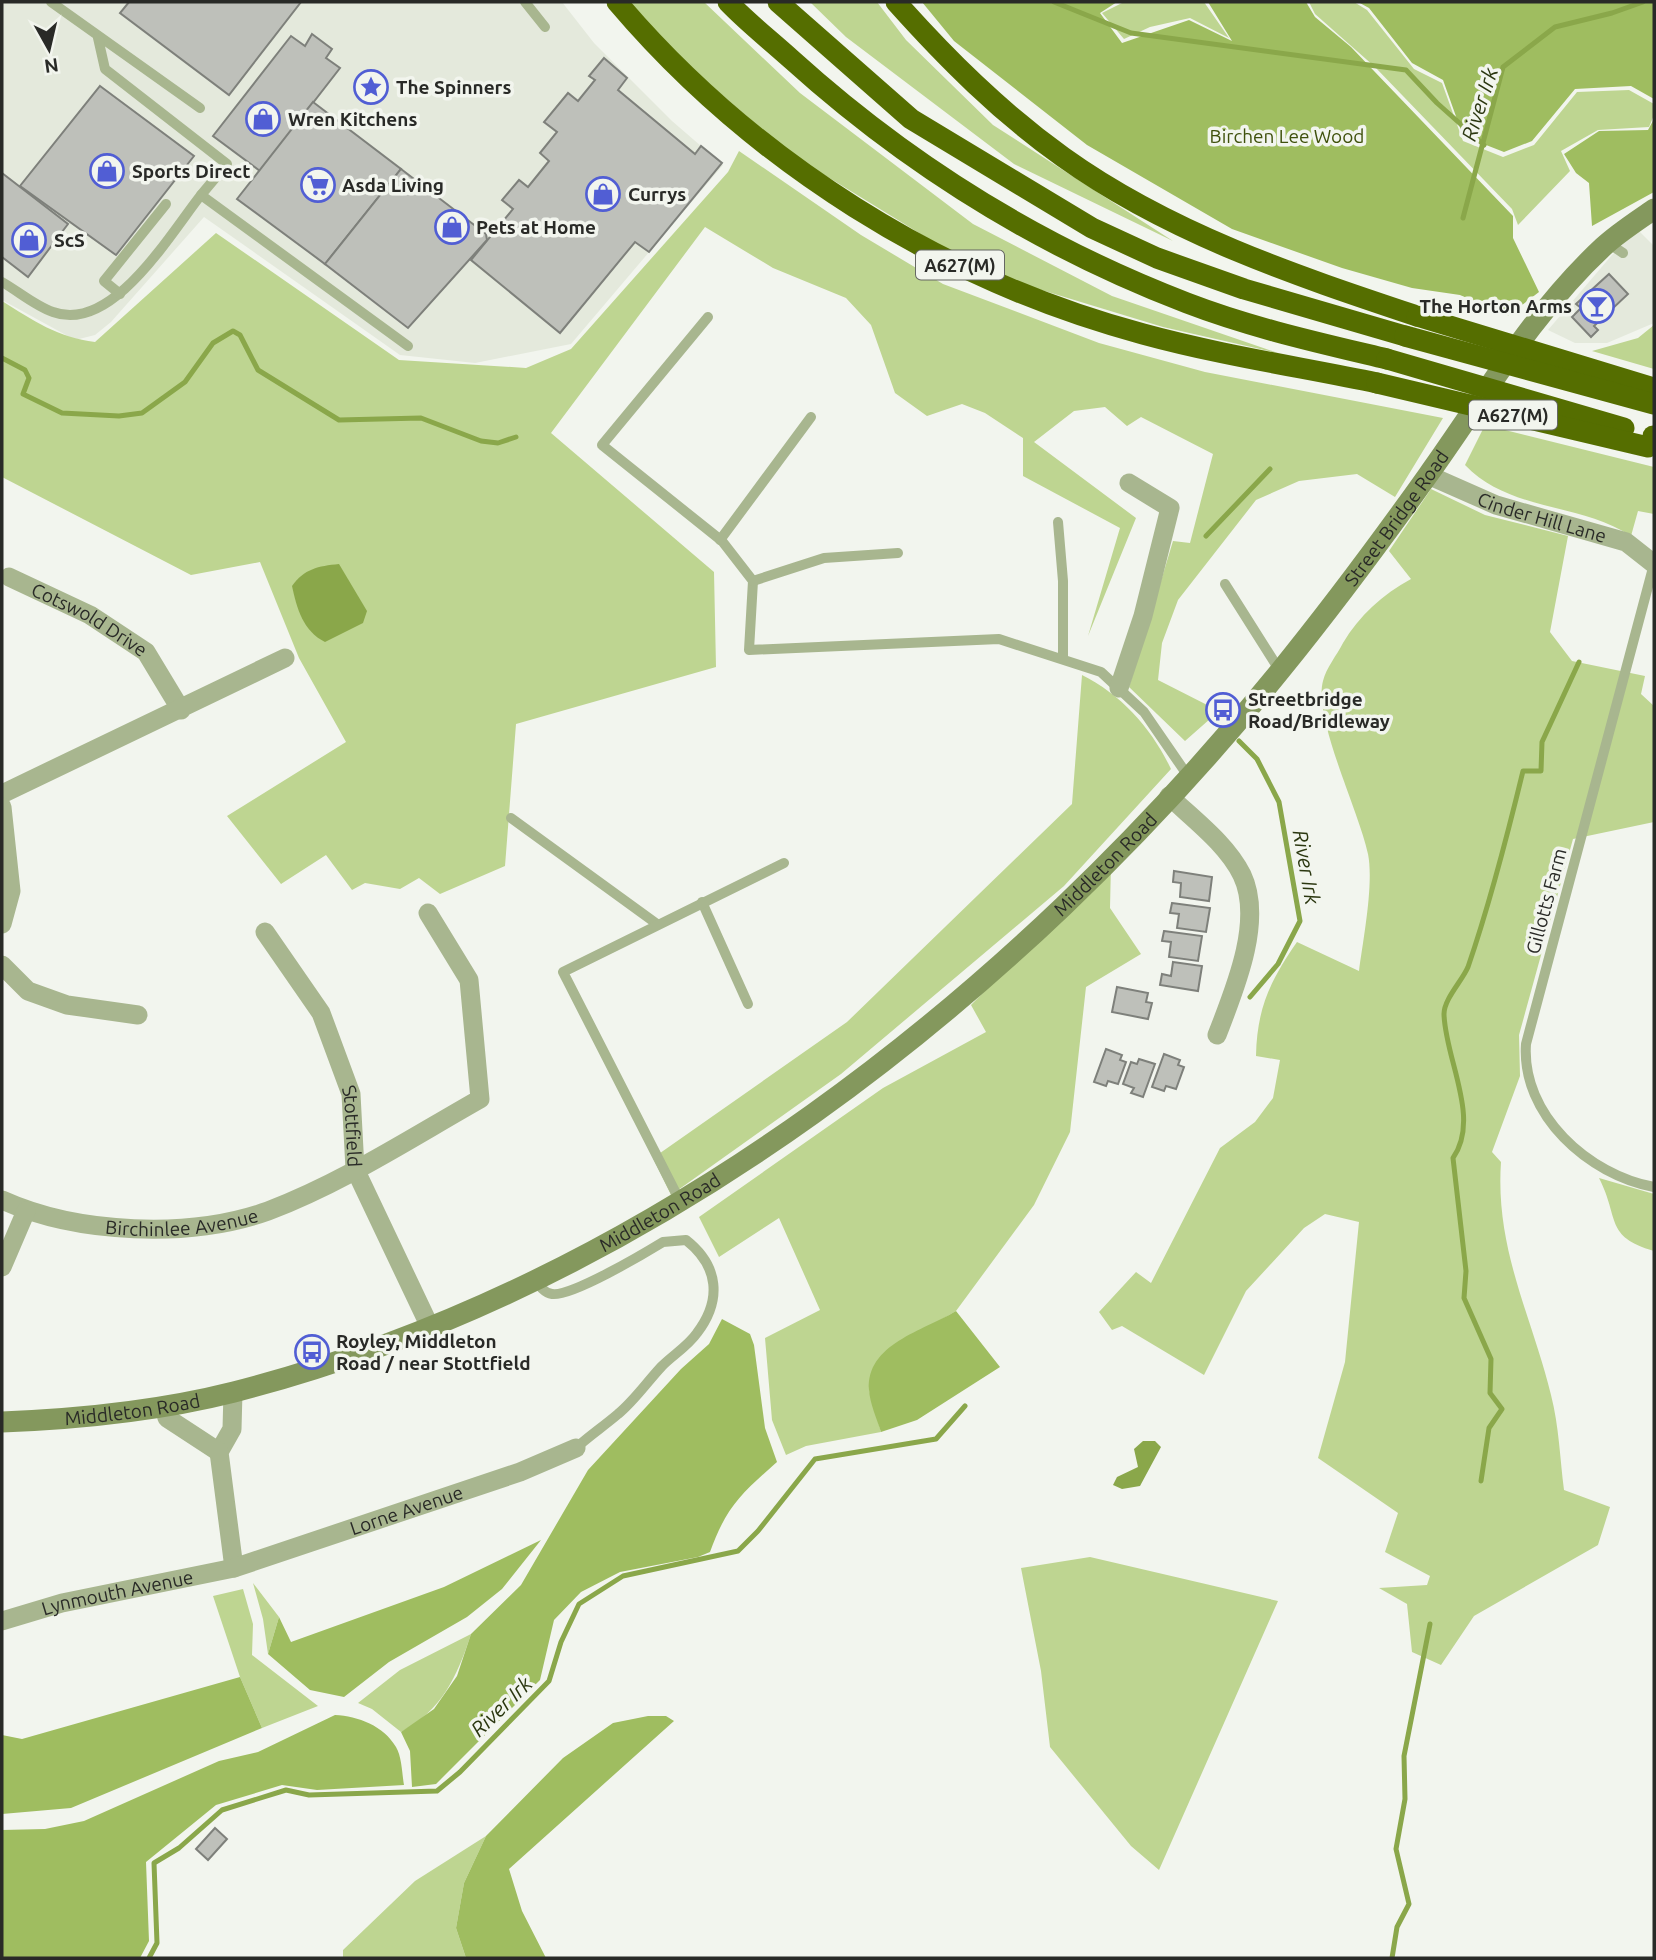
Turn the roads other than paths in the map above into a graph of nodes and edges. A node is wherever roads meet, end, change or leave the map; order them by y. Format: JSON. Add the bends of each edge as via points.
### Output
{"nodes":[{"id":1,"x":51,"y":2,"type":"edge"},
{"id":2,"x":526,"y":2,"type":"edge"},
{"id":3,"x":617,"y":2,"type":"edge"},
{"id":4,"x":728,"y":2,"type":"edge"},
{"id":5,"x":778,"y":2,"type":"edge"},
{"id":6,"x":896,"y":2,"type":"edge"},
{"id":7,"x":545,"y":27,"type":"dead end"},
{"id":8,"x":98,"y":38,"type":"junction"},
{"id":9,"x":200,"y":108,"type":"dead end"},
{"id":10,"x":201,"y":195,"type":"junction"},
{"id":11,"x":166,"y":204,"type":"dead end"},
{"id":12,"x":1654,"y":209,"type":"edge"},
{"id":13,"x":2,"y":282,"type":"edge"},
{"id":14,"x":120,"y":294,"type":"junction"},
{"id":15,"x":708,"y":317,"type":"dead end"},
{"id":16,"x":408,"y":346,"type":"dead end"},
{"id":17,"x":1654,"y":388,"type":"edge"},
{"id":18,"x":1654,"y":404,"type":"edge"},
{"id":19,"x":811,"y":417,"type":"dead end"},
{"id":20,"x":1652,"y":442,"type":"edge"},
{"id":21,"x":1428,"y":475,"type":"junction"},
{"id":22,"x":1129,"y":482,"type":"dead end"},
{"id":23,"x":1058,"y":522,"type":"dead end"},
{"id":24,"x":720,"y":540,"type":"junction"},
{"id":25,"x":898,"y":552,"type":"dead end"},
{"id":26,"x":1654,"y":564,"type":"edge"},
{"id":27,"x":9,"y":577,"type":"dead end"},
{"id":28,"x":753,"y":581,"type":"junction"},
{"id":29,"x":1224,"y":584,"type":"dead end"},
{"id":30,"x":285,"y":658,"type":"dead end"},
{"id":31,"x":1063,"y":658,"type":"junction"},
{"id":32,"x":1280,"y":671,"type":"junction"},
{"id":33,"x":1119,"y":688,"type":"junction"},
{"id":34,"x":181,"y":710,"type":"junction"},
{"id":35,"x":1192,"y":772,"type":"junction"},
{"id":36,"x":2,"y":794,"type":"edge"},
{"id":37,"x":1169,"y":796,"type":"junction"},
{"id":38,"x":2,"y":807,"type":"edge"},
{"id":39,"x":511,"y":818,"type":"dead end"},
{"id":40,"x":784,"y":863,"type":"dead end"},
{"id":41,"x":702,"y":902,"type":"junction"},
{"id":42,"x":428,"y":913,"type":"dead end"},
{"id":43,"x":2,"y":924,"type":"edge"},
{"id":44,"x":657,"y":924,"type":"junction"},
{"id":45,"x":265,"y":932,"type":"dead end"},
{"id":46,"x":2,"y":965,"type":"edge"},
{"id":47,"x":748,"y":1004,"type":"dead end"},
{"id":48,"x":138,"y":1015,"type":"dead end"},
{"id":49,"x":1217,"y":1035,"type":"dead end"},
{"id":50,"x":355,"y":1169,"type":"junction"},
{"id":51,"x":1654,"y":1188,"type":"edge"},
{"id":52,"x":2,"y":1200,"type":"edge"},
{"id":53,"x":680,"y":1201,"type":"junction"},
{"id":54,"x":26,"y":1211,"type":"junction"},
{"id":55,"x":2,"y":1267,"type":"edge"},
{"id":56,"x":536,"y":1279,"type":"junction"},
{"id":57,"x":430,"y":1327,"type":"junction"},
{"id":58,"x":233,"y":1392,"type":"junction"},
{"id":59,"x":164,"y":1406,"type":"junction"},
{"id":60,"x":2,"y":1422,"type":"edge"},
{"id":61,"x":576,"y":1448,"type":"joint"},
{"id":62,"x":219,"y":1452,"type":"junction"},
{"id":63,"x":234,"y":1568,"type":"junction"},
{"id":64,"x":2,"y":1621,"type":"edge"}],
"edges":[{"from":1,"to":8,"type":"lane"},
{"from":2,"to":7,"type":"lane"},
{"from":3,"to":20,"type":"highway","number":"A627(M)","bridge":true,"via":[[652,43],[737,122],[852,207],[1031,297],[1143,334]]},
{"from":4,"to":20,"type":"highway","number":"A627(M)","bridge":true,"via":[[827,91],[913,158],[988,207],[1098,265],[1188,303],[1283,334],[1387,359]]},
{"from":5,"to":18,"type":"highway","number":"A627(M)","bridge":true,"via":[[911,119],[1092,228],[1157,258],[1244,289]]},
{"from":6,"to":17,"type":"highway","bridge":true,"via":[[980,91],[1064,158],[1244,256],[1417,316]]},
{"from":8,"to":9,"type":"lane","via":[[121,49]]},
{"from":8,"to":10,"type":"lane","via":[[105,69],[227,164]]},
{"from":10,"to":14,"type":"lane"},
{"from":10,"to":16,"type":"lane"},
{"from":11,"to":14,"type":"lane","via":[[104,281]]},
{"from":12,"to":21,"type":"main road","name":"Street Bridge Road","via":[[1525,335]]},
{"from":13,"to":14,"type":"lane","via":[[54,313],[79,315],[105,306]]},
{"from":15,"to":24,"type":"lane","via":[[603,445]]},
{"from":19,"to":24,"type":"lane"},
{"from":21,"to":26,"type":"street","name":"Cinder Hill Lane","via":[[1496,505],[1626,542]]},
{"from":21,"to":32,"type":"main road","name":"Street Bridge Road"},
{"from":22,"to":33,"type":"street","via":[[1170,508]]},
{"from":23,"to":31,"type":"lane"},
{"from":24,"to":28,"type":"lane"},
{"from":25,"to":28,"type":"lane","via":[[824,558]]},
{"from":26,"to":51,"type":"lane","name":"Gillotts Farm","via":[[1530,1031],[1525,1068],[1531,1089],[1552,1125],[1581,1153],[1630,1183]]},
{"from":27,"to":34,"type":"street","name":"Cotswold Drive","via":[[90,615],[146,652]]},
{"from":28,"to":31,"type":"lane","via":[[749,650],[999,639]]},
{"from":29,"to":32,"type":"lane"},
{"from":30,"to":34,"type":"street"},
{"from":31,"to":33,"type":"lane","via":[[1101,672]]},
{"from":32,"to":35,"type":"main road","name":"Street Bridge Road"},
{"from":33,"to":35,"type":"lane"},
{"from":34,"to":36,"type":"street"},
{"from":35,"to":37,"type":"main road","name":"Middleton Road"},
{"from":37,"to":49,"type":"street","via":[[1231,858],[1246,886],[1245,956]]},
{"from":37,"to":53,"type":"main road","name":"Middleton Road","via":[[1054,915],[941,1016],[812,1115]]},
{"from":38,"to":43,"type":"street","via":[[11,891]]},
{"from":39,"to":44,"type":"lane"},
{"from":40,"to":41,"type":"lane"},
{"from":41,"to":44,"type":"lane"},
{"from":41,"to":47,"type":"lane"},
{"from":42,"to":50,"type":"street","name":"Birchinlee Avenue","via":[[468,980],[480,1099]]},
{"from":44,"to":53,"type":"lane","via":[[563,972]]},
{"from":45,"to":50,"type":"street","name":"Stottfield","via":[[321,1013],[351,1094]]},
{"from":46,"to":48,"type":"street","via":[[28,991],[41,996],[67,1005]]},
{"from":50,"to":54,"type":"street","name":"Birchinlee Avenue","via":[[267,1211],[216,1224],[120,1229]]},
{"from":50,"to":57,"type":"street","name":"Stottfield"},
{"from":52,"to":54,"type":"street","name":"Birchinlee Avenue"},
{"from":53,"to":56,"type":"main road","name":"Middleton Road"},
{"from":54,"to":55,"type":"street"},
{"from":56,"to":57,"type":"main road","name":"Middleton Road"},
{"from":56,"to":61,"type":"lane","via":[[543,1289],[560,1293],[663,1242],[686,1240],[712,1270],[716,1285],[713,1306],[697,1335],[619,1413]]},
{"from":57,"to":58,"type":"main road","name":"Middleton Road"},
{"from":58,"to":59,"type":"main road","name":"Middleton Road"},
{"from":58,"to":62,"type":"street","via":[[232,1429]]},
{"from":59,"to":60,"type":"main road","name":"Middleton Road"},
{"from":59,"to":62,"type":"street","via":[[167,1418]]},
{"from":61,"to":63,"type":"street","name":"Lorne Avenue","via":[[520,1472]]},
{"from":62,"to":63,"type":"street"},
{"from":63,"to":64,"type":"street","name":"Lynmouth Avenue","via":[[62,1603]]}]}
